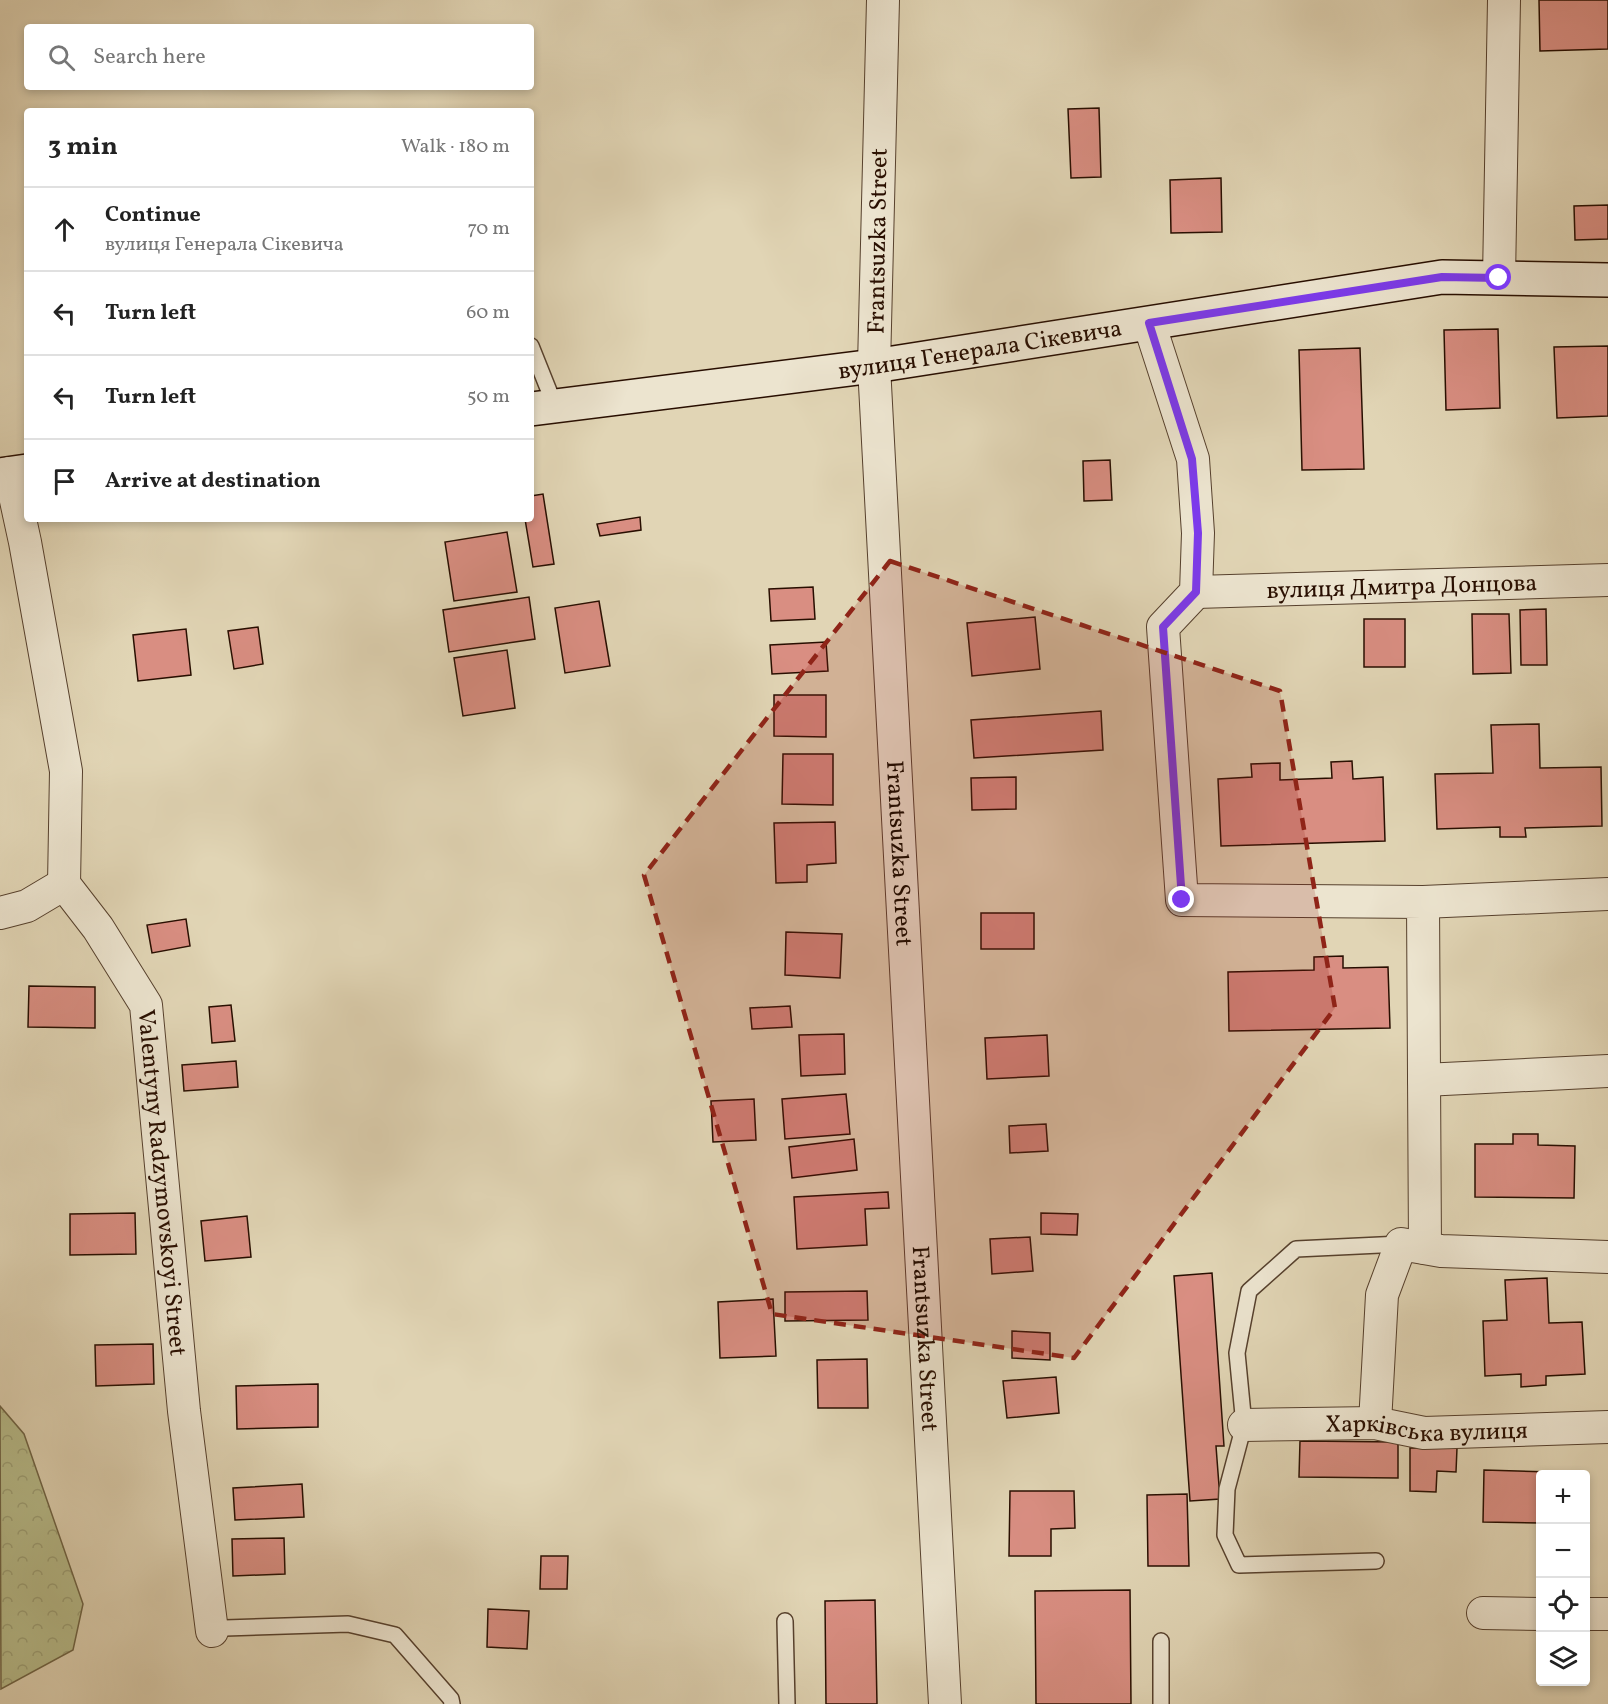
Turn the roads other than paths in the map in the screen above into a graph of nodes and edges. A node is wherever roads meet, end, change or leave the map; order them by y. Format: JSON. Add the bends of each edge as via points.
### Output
{"nodes":[{"id":1,"x":883,"y":0,"type":"edge"},
{"id":2,"x":1504,"y":0,"type":"edge"},
{"id":3,"x":1499,"y":278,"type":"junction"},
{"id":4,"x":1608,"y":280,"type":"edge"},
{"id":5,"x":1149,"y":323,"type":"junction"},
{"id":6,"x":534,"y":362,"type":"edge"},
{"id":7,"x":874,"y":366,"type":"junction"},
{"id":8,"x":543,"y":408,"type":"edge"},
{"id":9,"x":12,"y":473,"type":"edge"},
{"id":10,"x":1608,"y":580,"type":"edge"},
{"id":11,"x":1196,"y":592,"type":"junction"},
{"id":12,"x":64,"y":884,"type":"junction"},
{"id":13,"x":1608,"y":894,"type":"edge"},
{"id":14,"x":1424,"y":902,"type":"junction"},
{"id":15,"x":0,"y":913,"type":"edge"},
{"id":16,"x":1608,"y":1071,"type":"edge"},
{"id":17,"x":1424,"y":1080,"type":"junction"},
{"id":18,"x":1413,"y":1246,"type":"junction"},
{"id":19,"x":1608,"y":1257,"type":"edge"},
{"id":20,"x":1375,"y":1423,"type":"junction"},
{"id":21,"x":1244,"y":1425,"type":"junction"},
{"id":22,"x":1608,"y":1427,"type":"edge"},
{"id":23,"x":1376,"y":1561,"type":"dead end"},
{"id":24,"x":1483,"y":1613,"type":"dead end"},
{"id":25,"x":1536,"y":1614,"type":"edge"},
{"id":26,"x":1590,"y":1614,"type":"edge"},
{"id":27,"x":1608,"y":1614,"type":"edge"},
{"id":28,"x":785,"y":1621,"type":"dead end"},
{"id":29,"x":212,"y":1631,"type":"joint"},
{"id":30,"x":1161,"y":1641,"type":"dead end"},
{"id":31,"x":452,"y":1704,"type":"edge"},
{"id":32,"x":787,"y":1704,"type":"edge"},
{"id":33,"x":945,"y":1704,"type":"edge"},
{"id":34,"x":1161,"y":1704,"type":"edge"}],
"edges":[{"from":1,"to":7,"type":"street","name":"Frantsuzka Street"},
{"from":2,"to":3,"type":"street"},
{"from":3,"to":4,"type":"street","name":"вулиця Генерала Сікевича"},
{"from":3,"to":5,"type":"street","name":"вулиця Генерала Сікевича","via":[[1442,277]]},
{"from":5,"to":7,"type":"street","name":"вулиця Генерала Сікевича"},
{"from":5,"to":11,"type":"street","via":[[1192,459],[1198,533]]},
{"from":6,"to":8,"type":"lane"},
{"from":7,"to":8,"type":"street","name":"вулиця Генерала Сікевича"},
{"from":7,"to":33,"type":"street","name":"Frantsuzka Street"},
{"from":9,"to":12,"type":"street","via":[[66,771]]},
{"from":10,"to":11,"type":"street","name":"вулиця Дмитра Донцова"},
{"from":11,"to":14,"type":"street","via":[[1163,627],[1182,900]]},
{"from":12,"to":15,"type":"street","via":[[27,906]]},
{"from":12,"to":29,"type":"street","name":"Valentyny Radzymovskoyi Street","via":[[98,928],[146,1005],[184,1411]]},
{"from":13,"to":14,"type":"street"},
{"from":14,"to":17,"type":"street"},
{"from":16,"to":17,"type":"street"},
{"from":17,"to":18,"type":"street"},
{"from":18,"to":19,"type":"street","via":[[1441,1251]]},
{"from":18,"to":20,"type":"street","via":[[1382,1294]]},
{"from":18,"to":21,"type":"lane","via":[[1296,1249],[1250,1291],[1237,1353]]},
{"from":20,"to":21,"type":"street","name":"Харківська вулиця"},
{"from":20,"to":22,"type":"street","name":"Харківська вулиця","via":[[1424,1433]]},
{"from":21,"to":23,"type":"lane","via":[[1227,1489],[1225,1535],[1239,1565]]},
{"from":24,"to":25,"type":"street"},
{"from":26,"to":27,"type":"street"},
{"from":28,"to":32,"type":"lane"},
{"from":29,"to":31,"type":"lane","via":[[348,1624],[395,1635]]},
{"from":30,"to":34,"type":"lane"}]}
